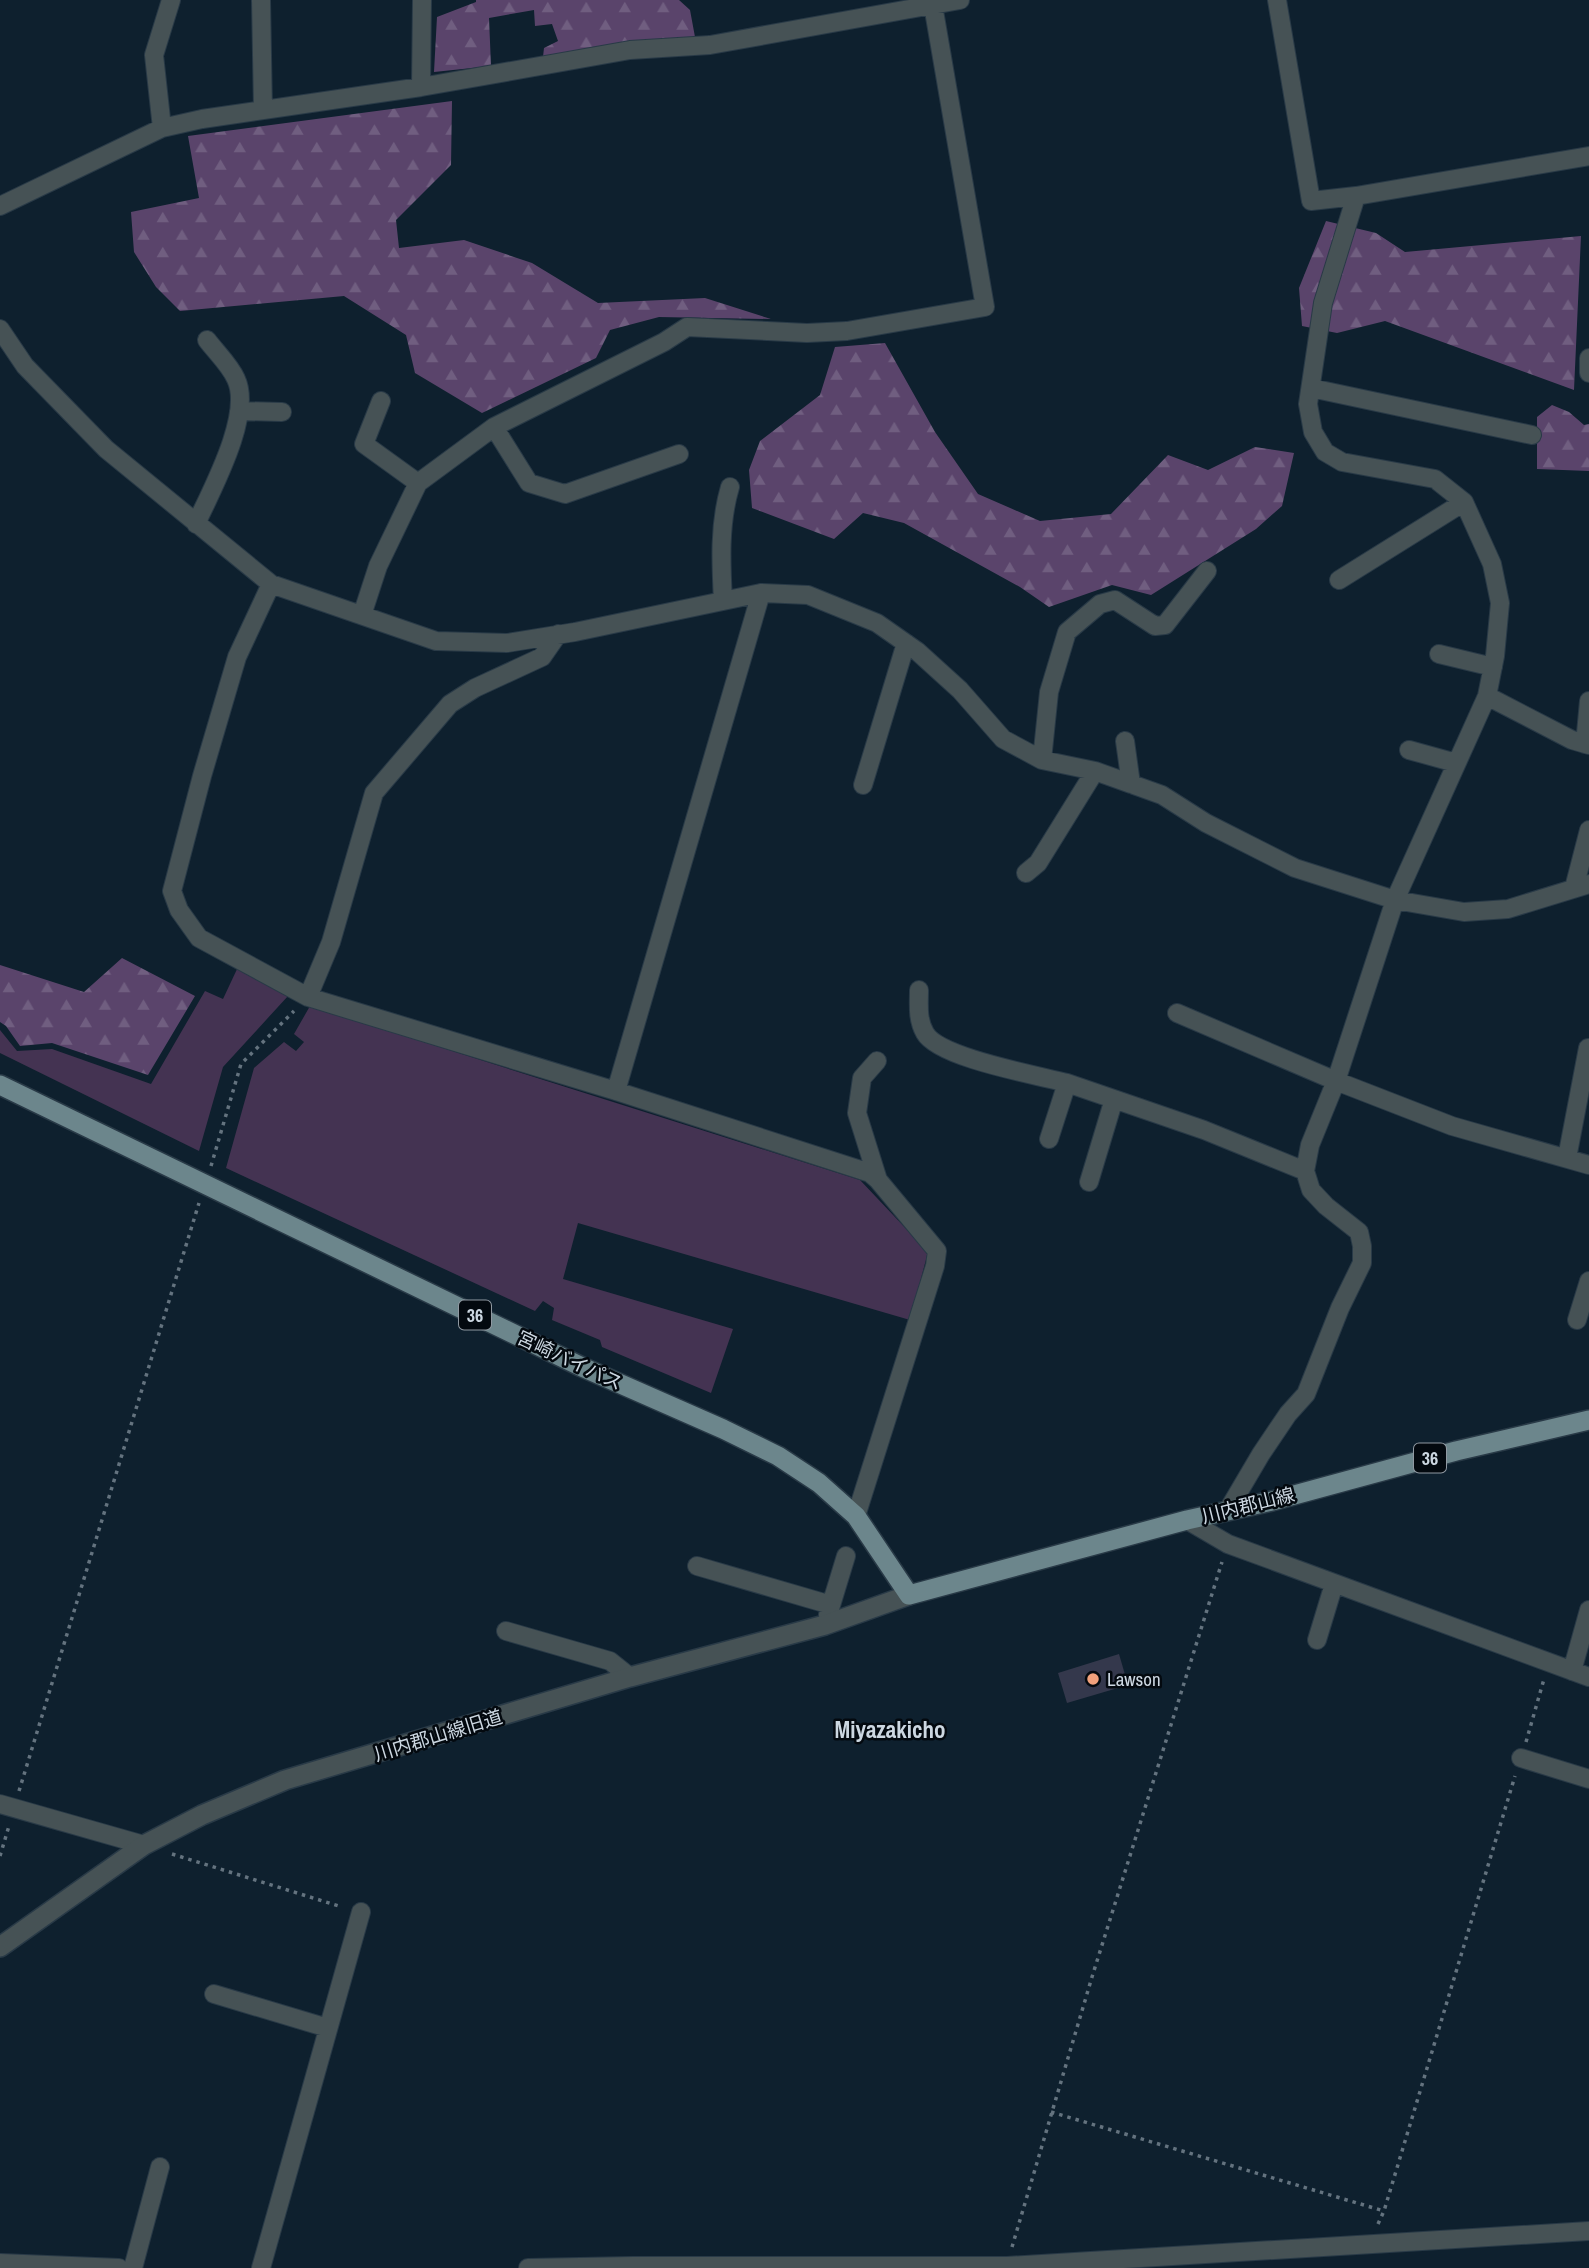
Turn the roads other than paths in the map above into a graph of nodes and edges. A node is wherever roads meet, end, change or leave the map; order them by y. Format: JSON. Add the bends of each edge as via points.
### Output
{"nodes":[{"id":1,"x":171,"y":0,"type":"edge"},
{"id":2,"x":261,"y":0,"type":"edge"},
{"id":3,"x":422,"y":0,"type":"edge"},
{"id":4,"x":960,"y":0,"type":"edge"},
{"id":5,"x":1277,"y":0,"type":"edge"},
{"id":6,"x":933,"y":5,"type":"junction"},
{"id":7,"x":421,"y":87,"type":"junction"},
{"id":8,"x":263,"y":110,"type":"junction"},
{"id":9,"x":162,"y":128,"type":"junction"},
{"id":10,"x":1589,"y":156,"type":"edge"},
{"id":11,"x":1356,"y":196,"type":"junction"},
{"id":12,"x":0,"y":206,"type":"edge"},
{"id":13,"x":0,"y":330,"type":"edge"},
{"id":14,"x":207,"y":340,"type":"dead end"},
{"id":15,"x":1589,"y":358,"type":"edge"},
{"id":16,"x":1589,"y":373,"type":"edge"},
{"id":17,"x":1311,"y":388,"type":"junction"},
{"id":18,"x":382,"y":401,"type":"dead end"},
{"id":19,"x":239,"y":411,"type":"junction"},
{"id":20,"x":282,"y":412,"type":"dead end"},
{"id":21,"x":494,"y":427,"type":"junction"},
{"id":22,"x":1532,"y":435,"type":"dead end"},
{"id":23,"x":679,"y":454,"type":"dead end"},
{"id":24,"x":418,"y":483,"type":"junction"},
{"id":25,"x":730,"y":487,"type":"dead end"},
{"id":26,"x":1464,"y":502,"type":"junction"},
{"id":27,"x":196,"y":524,"type":"junction"},
{"id":28,"x":1207,"y":571,"type":"dead end"},
{"id":29,"x":1339,"y":580,"type":"dead end"},
{"id":30,"x":271,"y":584,"type":"junction"},
{"id":31,"x":761,"y":593,"type":"junction"},
{"id":32,"x":723,"y":601,"type":"junction"},
{"id":33,"x":362,"y":615,"type":"junction"},
{"id":34,"x":558,"y":634,"type":"junction"},
{"id":35,"x":906,"y":643,"type":"junction"},
{"id":36,"x":1439,"y":654,"type":"dead end"},
{"id":37,"x":1493,"y":667,"type":"junction"},
{"id":38,"x":1487,"y":696,"type":"junction"},
{"id":39,"x":1589,"y":701,"type":"edge"},
{"id":40,"x":1125,"y":741,"type":"dead end"},
{"id":41,"x":1587,"y":744,"type":"edge"},
{"id":42,"x":1409,"y":750,"type":"dead end"},
{"id":43,"x":1042,"y":760,"type":"junction"},
{"id":44,"x":1456,"y":763,"type":"junction"},
{"id":45,"x":1095,"y":771,"type":"junction"},
{"id":46,"x":1131,"y":784,"type":"junction"},
{"id":47,"x":863,"y":785,"type":"dead end"},
{"id":48,"x":1589,"y":830,"type":"edge"},
{"id":49,"x":1026,"y":873,"type":"dead end"},
{"id":50,"x":1581,"y":886,"type":"edge"},
{"id":51,"x":1395,"y":900,"type":"junction"},
{"id":52,"x":919,"y":990,"type":"dead end"},
{"id":53,"x":308,"y":997,"type":"junction"},
{"id":54,"x":1177,"y":1013,"type":"dead end"},
{"id":55,"x":1588,"y":1048,"type":"edge"},
{"id":56,"x":877,"y":1061,"type":"dead end"},
{"id":57,"x":1336,"y":1081,"type":"junction"},
{"id":58,"x":1067,"y":1083,"type":"junction"},
{"id":59,"x":0,"y":1085,"type":"edge"},
{"id":60,"x":616,"y":1091,"type":"junction"},
{"id":61,"x":1114,"y":1099,"type":"junction"},
{"id":62,"x":1049,"y":1139,"type":"dead end"},
{"id":63,"x":1567,"y":1158,"type":"junction"},
{"id":64,"x":1589,"y":1166,"type":"edge"},
{"id":65,"x":1305,"y":1171,"type":"junction"},
{"id":66,"x":878,"y":1180,"type":"junction"},
{"id":67,"x":1089,"y":1182,"type":"dead end"},
{"id":68,"x":1589,"y":1281,"type":"edge"},
{"id":69,"x":1577,"y":1320,"type":"dead end"},
{"id":70,"x":1589,"y":1420,"type":"edge"},
{"id":71,"x":1228,"y":1510,"type":"junction"},
{"id":72,"x":856,"y":1516,"type":"junction"},
{"id":73,"x":1187,"y":1520,"type":"junction"},
{"id":74,"x":846,"y":1556,"type":"dead end"},
{"id":75,"x":697,"y":1566,"type":"dead end"},
{"id":76,"x":1334,"y":1584,"type":"junction"},
{"id":77,"x":909,"y":1595,"type":"junction"},
{"id":78,"x":831,"y":1605,"type":"junction"},
{"id":79,"x":1589,"y":1610,"type":"edge"},
{"id":80,"x":825,"y":1625,"type":"junction"},
{"id":81,"x":506,"y":1631,"type":"dead end"},
{"id":82,"x":1317,"y":1640,"type":"dead end"},
{"id":83,"x":1580,"y":1674,"type":"edge"},
{"id":84,"x":631,"y":1676,"type":"junction"},
{"id":85,"x":1521,"y":1758,"type":"road end"},
{"id":86,"x":1589,"y":1779,"type":"edge"},
{"id":87,"x":7,"y":1806,"type":"edge"},
{"id":88,"x":144,"y":1845,"type":"junction"},
{"id":89,"x":361,"y":1912,"type":"road end"},
{"id":90,"x":0,"y":1947,"type":"edge"},
{"id":91,"x":214,"y":1994,"type":"dead end"},
{"id":92,"x":328,"y":2028,"type":"junction"},
{"id":93,"x":160,"y":2167,"type":"dead end"},
{"id":94,"x":1589,"y":2231,"type":"edge"},
{"id":95,"x":0,"y":2263,"type":"edge"},
{"id":96,"x":1007,"y":2266,"type":"edge"},
{"id":97,"x":632,"y":2267,"type":"edge"},
{"id":98,"x":120,"y":2268,"type":"edge"},
{"id":99,"x":133,"y":2268,"type":"edge"},
{"id":100,"x":261,"y":2268,"type":"edge"},
{"id":101,"x":528,"y":2268,"type":"edge"}],
"edges":[{"from":1,"to":9,"type":"street","via":[[154,55]]},
{"from":2,"to":8,"type":"street"},
{"from":3,"to":7,"type":"street"},
{"from":4,"to":6,"type":"street"},
{"from":5,"to":11,"type":"street","via":[[1311,201]]},
{"from":6,"to":7,"type":"street","via":[[710,45],[630,50]]},
{"from":6,"to":21,"type":"street","via":[[985,307],[847,331],[687,327]]},
{"from":7,"to":8,"type":"street"},
{"from":8,"to":9,"type":"street"},
{"from":9,"to":12,"type":"street"},
{"from":10,"to":11,"type":"street"},
{"from":11,"to":17,"type":"street","via":[[1323,303]]},
{"from":13,"to":27,"type":"street","via":[[25,366],[106,449]]},
{"from":14,"to":19,"type":"street","via":[[237,380]]},
{"from":15,"to":16,"type":"street"},
{"from":17,"to":22,"type":"street"},
{"from":17,"to":26,"type":"street","via":[[1308,404],[1313,432],[1325,452],[1359,467],[1435,479]]},
{"from":18,"to":24,"type":"street","via":[[364,444]]},
{"from":19,"to":20,"type":"street"},
{"from":19,"to":27,"type":"street","via":[[227,456]]},
{"from":21,"to":23,"type":"street","via":[[529,483],[565,494]]},
{"from":21,"to":24,"type":"street"},
{"from":24,"to":33,"type":"street","via":[[378,566]]},
{"from":25,"to":32,"type":"street","via":[[724,506]]},
{"from":26,"to":29,"type":"street"},
{"from":26,"to":37,"type":"street","via":[[1492,564],[1500,603]]},
{"from":27,"to":30,"type":"street"},
{"from":28,"to":43,"type":"street","via":[[1166,625],[1155,626],[1115,600],[1100,604],[1067,632],[1049,692]]},
{"from":30,"to":33,"type":"street"},
{"from":30,"to":53,"type":"street","via":[[237,657],[172,891],[199,938]]},
{"from":31,"to":32,"type":"street"},
{"from":31,"to":35,"type":"street","via":[[808,595],[877,623]]},
{"from":31,"to":60,"type":"street"},
{"from":32,"to":34,"type":"street"},
{"from":33,"to":34,"type":"street","via":[[436,641],[507,643]]},
{"from":34,"to":53,"type":"street","via":[[542,657],[450,704],[374,793],[331,942]]},
{"from":35,"to":43,"type":"street","via":[[960,690],[1003,738]]},
{"from":35,"to":47,"type":"street"},
{"from":36,"to":37,"type":"street"},
{"from":37,"to":38,"type":"street"},
{"from":38,"to":41,"type":"street"},
{"from":38,"to":44,"type":"street"},
{"from":39,"to":41,"type":"street"},
{"from":40,"to":46,"type":"street"},
{"from":42,"to":44,"type":"street"},
{"from":43,"to":45,"type":"street"},
{"from":44,"to":51,"type":"street"},
{"from":45,"to":46,"type":"street"},
{"from":45,"to":49,"type":"street","via":[[1038,863]]},
{"from":46,"to":51,"type":"street","via":[[1162,795],[1295,868]]},
{"from":48,"to":50,"type":"street"},
{"from":50,"to":51,"type":"street","via":[[1508,909],[1464,912]]},
{"from":51,"to":57,"type":"street"},
{"from":52,"to":58,"type":"street","via":[[919,1016],[926,1035],[971,1059]]},
{"from":53,"to":60,"type":"street"},
{"from":54,"to":57,"type":"street"},
{"from":55,"to":63,"type":"street"},
{"from":56,"to":66,"type":"street","via":[[862,1078],[856,1113]]},
{"from":57,"to":63,"type":"street","via":[[1452,1126]]},
{"from":57,"to":65,"type":"street","via":[[1310,1145]]},
{"from":58,"to":61,"type":"street"},
{"from":58,"to":62,"type":"street"},
{"from":59,"to":72,"type":"main road","name":"宮崎バイパス","number":"36","via":[[582,1367],[778,1456],[819,1483]]},
{"from":60,"to":66,"type":"street","via":[[870,1173]]},
{"from":61,"to":65,"type":"street"},
{"from":61,"to":67,"type":"street"},
{"from":63,"to":64,"type":"street"},
{"from":65,"to":71,"type":"street","via":[[1311,1190],[1359,1232],[1362,1263],[1306,1394],[1287,1414]]},
{"from":66,"to":72,"type":"street","via":[[937,1251]]},
{"from":68,"to":69,"type":"street"},
{"from":70,"to":71,"type":"main road","name":"川内郡山線","number":"36"},
{"from":71,"to":73,"type":"main road","name":"川内郡山線","number":"36"},
{"from":72,"to":77,"type":"main road","name":"宮崎バイパス","number":"36"},
{"from":73,"to":76,"type":"street","via":[[1228,1544]]},
{"from":73,"to":77,"type":"main road","name":"川内郡山線","number":"36"},
{"from":74,"to":78,"type":"street"},
{"from":75,"to":78,"type":"street"},
{"from":76,"to":82,"type":"street"},
{"from":76,"to":83,"type":"street"},
{"from":77,"to":80,"type":"street","name":"川内郡山線旧道"},
{"from":78,"to":80,"type":"street"},
{"from":79,"to":83,"type":"street"},
{"from":80,"to":84,"type":"street","name":"川内郡山線旧道"},
{"from":81,"to":84,"type":"street","via":[[610,1661]]},
{"from":84,"to":88,"type":"street","name":"川内郡山線旧道","via":[[285,1780]]},
{"from":85,"to":86,"type":"street"},
{"from":87,"to":88,"type":"street"},
{"from":88,"to":90,"type":"street","name":"川内郡山線旧道"},
{"from":89,"to":92,"type":"street"},
{"from":91,"to":92,"type":"street"},
{"from":92,"to":100,"type":"street"},
{"from":93,"to":99,"type":"street"},
{"from":94,"to":96,"type":"street"},
{"from":95,"to":98,"type":"street"},
{"from":96,"to":97,"type":"street"},
{"from":97,"to":101,"type":"street"}]}
